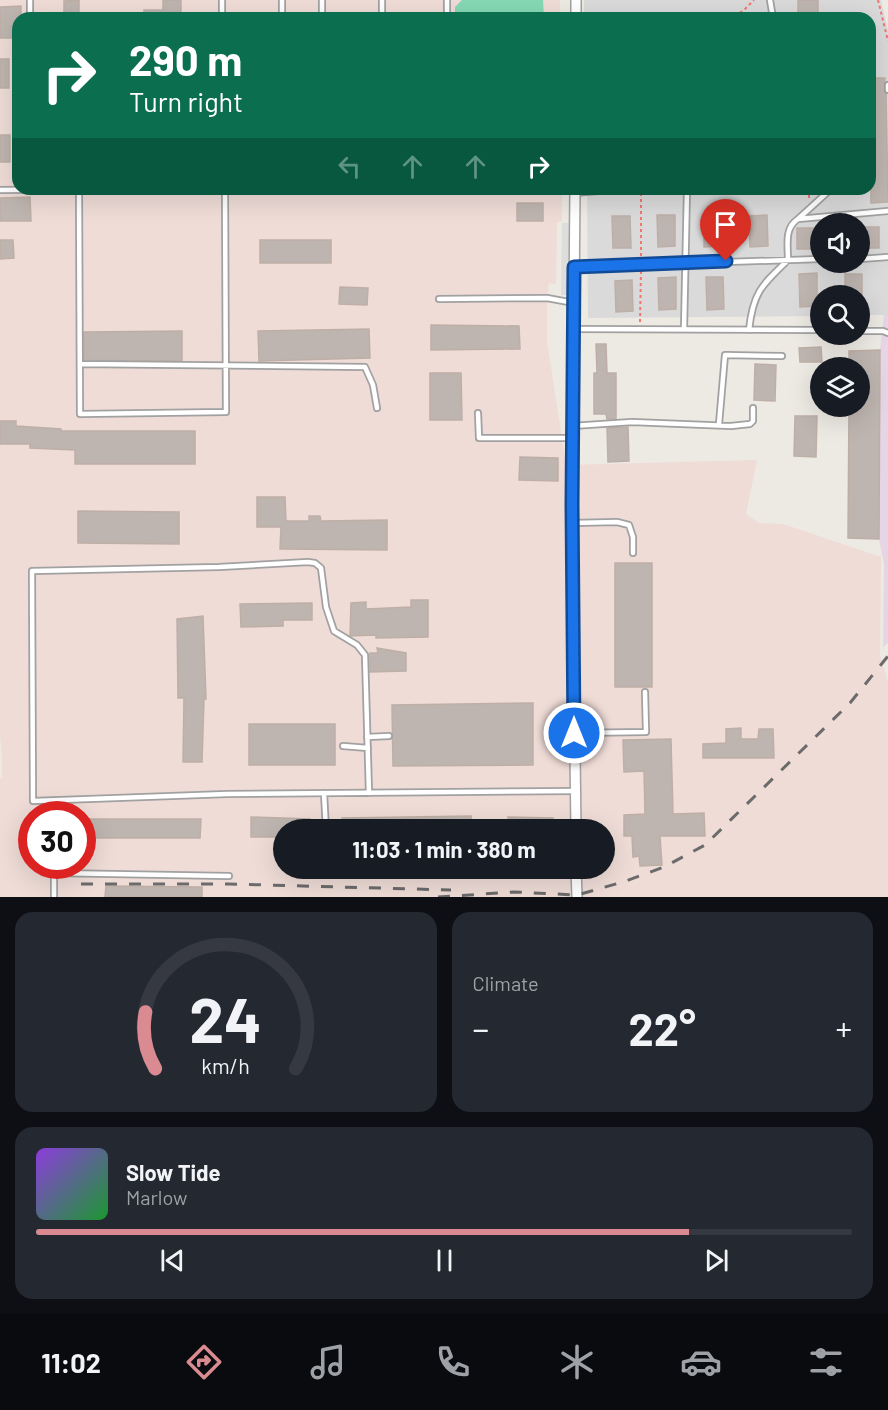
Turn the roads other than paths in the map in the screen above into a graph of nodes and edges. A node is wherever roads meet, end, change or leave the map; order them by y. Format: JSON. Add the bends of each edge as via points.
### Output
{"nodes":[{"id":1,"x":888,"y":85,"type":"edge"},
{"id":2,"x":888,"y":90,"type":"edge"},
{"id":3,"x":79,"y":195,"type":"edge"},
{"id":4,"x":225,"y":195,"type":"edge"},
{"id":5,"x":575,"y":195,"type":"edge"},
{"id":6,"x":687,"y":195,"type":"edge"},
{"id":7,"x":824,"y":195,"type":"edge"},
{"id":8,"x":888,"y":211,"type":"edge"},
{"id":9,"x":798,"y":219,"type":"junction"},
{"id":10,"x":888,"y":256,"type":"edge"},
{"id":11,"x":870,"y":258,"type":"edge"},
{"id":12,"x":810,"y":259,"type":"edge"},
{"id":13,"x":788,"y":260,"type":"junction"},
{"id":14,"x":684,"y":262,"type":"junction"},
{"id":15,"x":574,"y":267,"type":"junction"},
{"id":16,"x":439,"y":299,"type":"dead end"},
{"id":17,"x":574,"y":304,"type":"junction"},
{"id":18,"x":574,"y":329,"type":"junction"},
{"id":19,"x":684,"y":329,"type":"junction"},
{"id":20,"x":749,"y":330,"type":"junction"},
{"id":21,"x":810,"y":330,"type":"edge"},
{"id":22,"x":870,"y":331,"type":"edge"},
{"id":23,"x":888,"y":333,"type":"edge"},
{"id":24,"x":782,"y":356,"type":"dead end"},
{"id":25,"x":80,"y":364,"type":"junction"},
{"id":26,"x":226,"y":364,"type":"junction"},
{"id":27,"x":377,"y":408,"type":"dead end"},
{"id":28,"x":753,"y":408,"type":"dead end"},
{"id":29,"x":478,"y":412,"type":"dead end"},
{"id":30,"x":719,"y":424,"type":"junction"},
{"id":31,"x":572,"y":426,"type":"junction"},
{"id":32,"x":572,"y":438,"type":"junction"},
{"id":33,"x":572,"y":524,"type":"junction"},
{"id":34,"x":633,"y":553,"type":"dead end"},
{"id":35,"x":645,"y":692,"type":"dead end"},
{"id":36,"x":574,"y":733,"type":"junction"},
{"id":37,"x":389,"y":736,"type":"dead end"},
{"id":38,"x":367,"y":737,"type":"junction"},
{"id":39,"x":343,"y":746,"type":"dead end"},
{"id":40,"x":368,"y":747,"type":"junction"},
{"id":41,"x":575,"y":791,"type":"junction"},
{"id":42,"x":324,"y":793,"type":"junction"},
{"id":43,"x":369,"y":793,"type":"junction"},
{"id":44,"x":325,"y":819,"type":"edge"},
{"id":45,"x":576,"y":819,"type":"edge"},
{"id":46,"x":229,"y":876,"type":"dead end"},
{"id":47,"x":576,"y":879,"type":"edge"},
{"id":48,"x":54,"y":897,"type":"edge"},
{"id":49,"x":577,"y":897,"type":"edge"}],
"edges":[{"from":1,"to":2,"type":"lane"},
{"from":3,"to":25,"type":"lane"},
{"from":4,"to":26,"type":"lane"},
{"from":5,"to":15,"type":"street"},
{"from":6,"to":14,"type":"lane"},
{"from":7,"to":9,"type":"lane"},
{"from":8,"to":9,"type":"lane"},
{"from":9,"to":13,"type":"lane","via":[[788,233]]},
{"from":10,"to":11,"type":"lane"},
{"from":12,"to":13,"type":"lane"},
{"from":13,"to":14,"type":"lane"},
{"from":13,"to":20,"type":"lane","via":[[757,294]]},
{"from":14,"to":15,"type":"lane"},
{"from":14,"to":19,"type":"lane"},
{"from":15,"to":17,"type":"street"},
{"from":16,"to":17,"type":"lane","via":[[547,298]]},
{"from":17,"to":18,"type":"street"},
{"from":18,"to":19,"type":"lane"},
{"from":18,"to":31,"type":"street"},
{"from":19,"to":20,"type":"lane"},
{"from":20,"to":21,"type":"lane"},
{"from":22,"to":23,"type":"lane"},
{"from":24,"to":30,"type":"lane","via":[[725,355]]},
{"from":25,"to":26,"type":"lane"},
{"from":25,"to":26,"type":"lane","via":[[80,414],[226,412]]},
{"from":26,"to":27,"type":"lane","via":[[365,367]]},
{"from":28,"to":30,"type":"lane","via":[[750,424]]},
{"from":29,"to":32,"type":"lane","via":[[479,438]]},
{"from":30,"to":31,"type":"lane","via":[[632,422]]},
{"from":31,"to":32,"type":"street"},
{"from":32,"to":33,"type":"street"},
{"from":33,"to":34,"type":"lane","via":[[629,525]]},
{"from":33,"to":36,"type":"street"},
{"from":35,"to":36,"type":"lane","via":[[646,732]]},
{"from":36,"to":41,"type":"street"},
{"from":37,"to":38,"type":"lane"},
{"from":38,"to":40,"type":"lane"},
{"from":38,"to":42,"type":"lane","via":[[365,655],[357,645],[334,631],[321,568],[315,563],[33,571],[33,801]]},
{"from":39,"to":40,"type":"lane"},
{"from":40,"to":43,"type":"lane"},
{"from":41,"to":43,"type":"lane"},
{"from":41,"to":45,"type":"street"},
{"from":42,"to":43,"type":"lane"},
{"from":42,"to":44,"type":"lane"},
{"from":46,"to":48,"type":"lane","via":[[54,873]]},
{"from":47,"to":49,"type":"street"}]}
